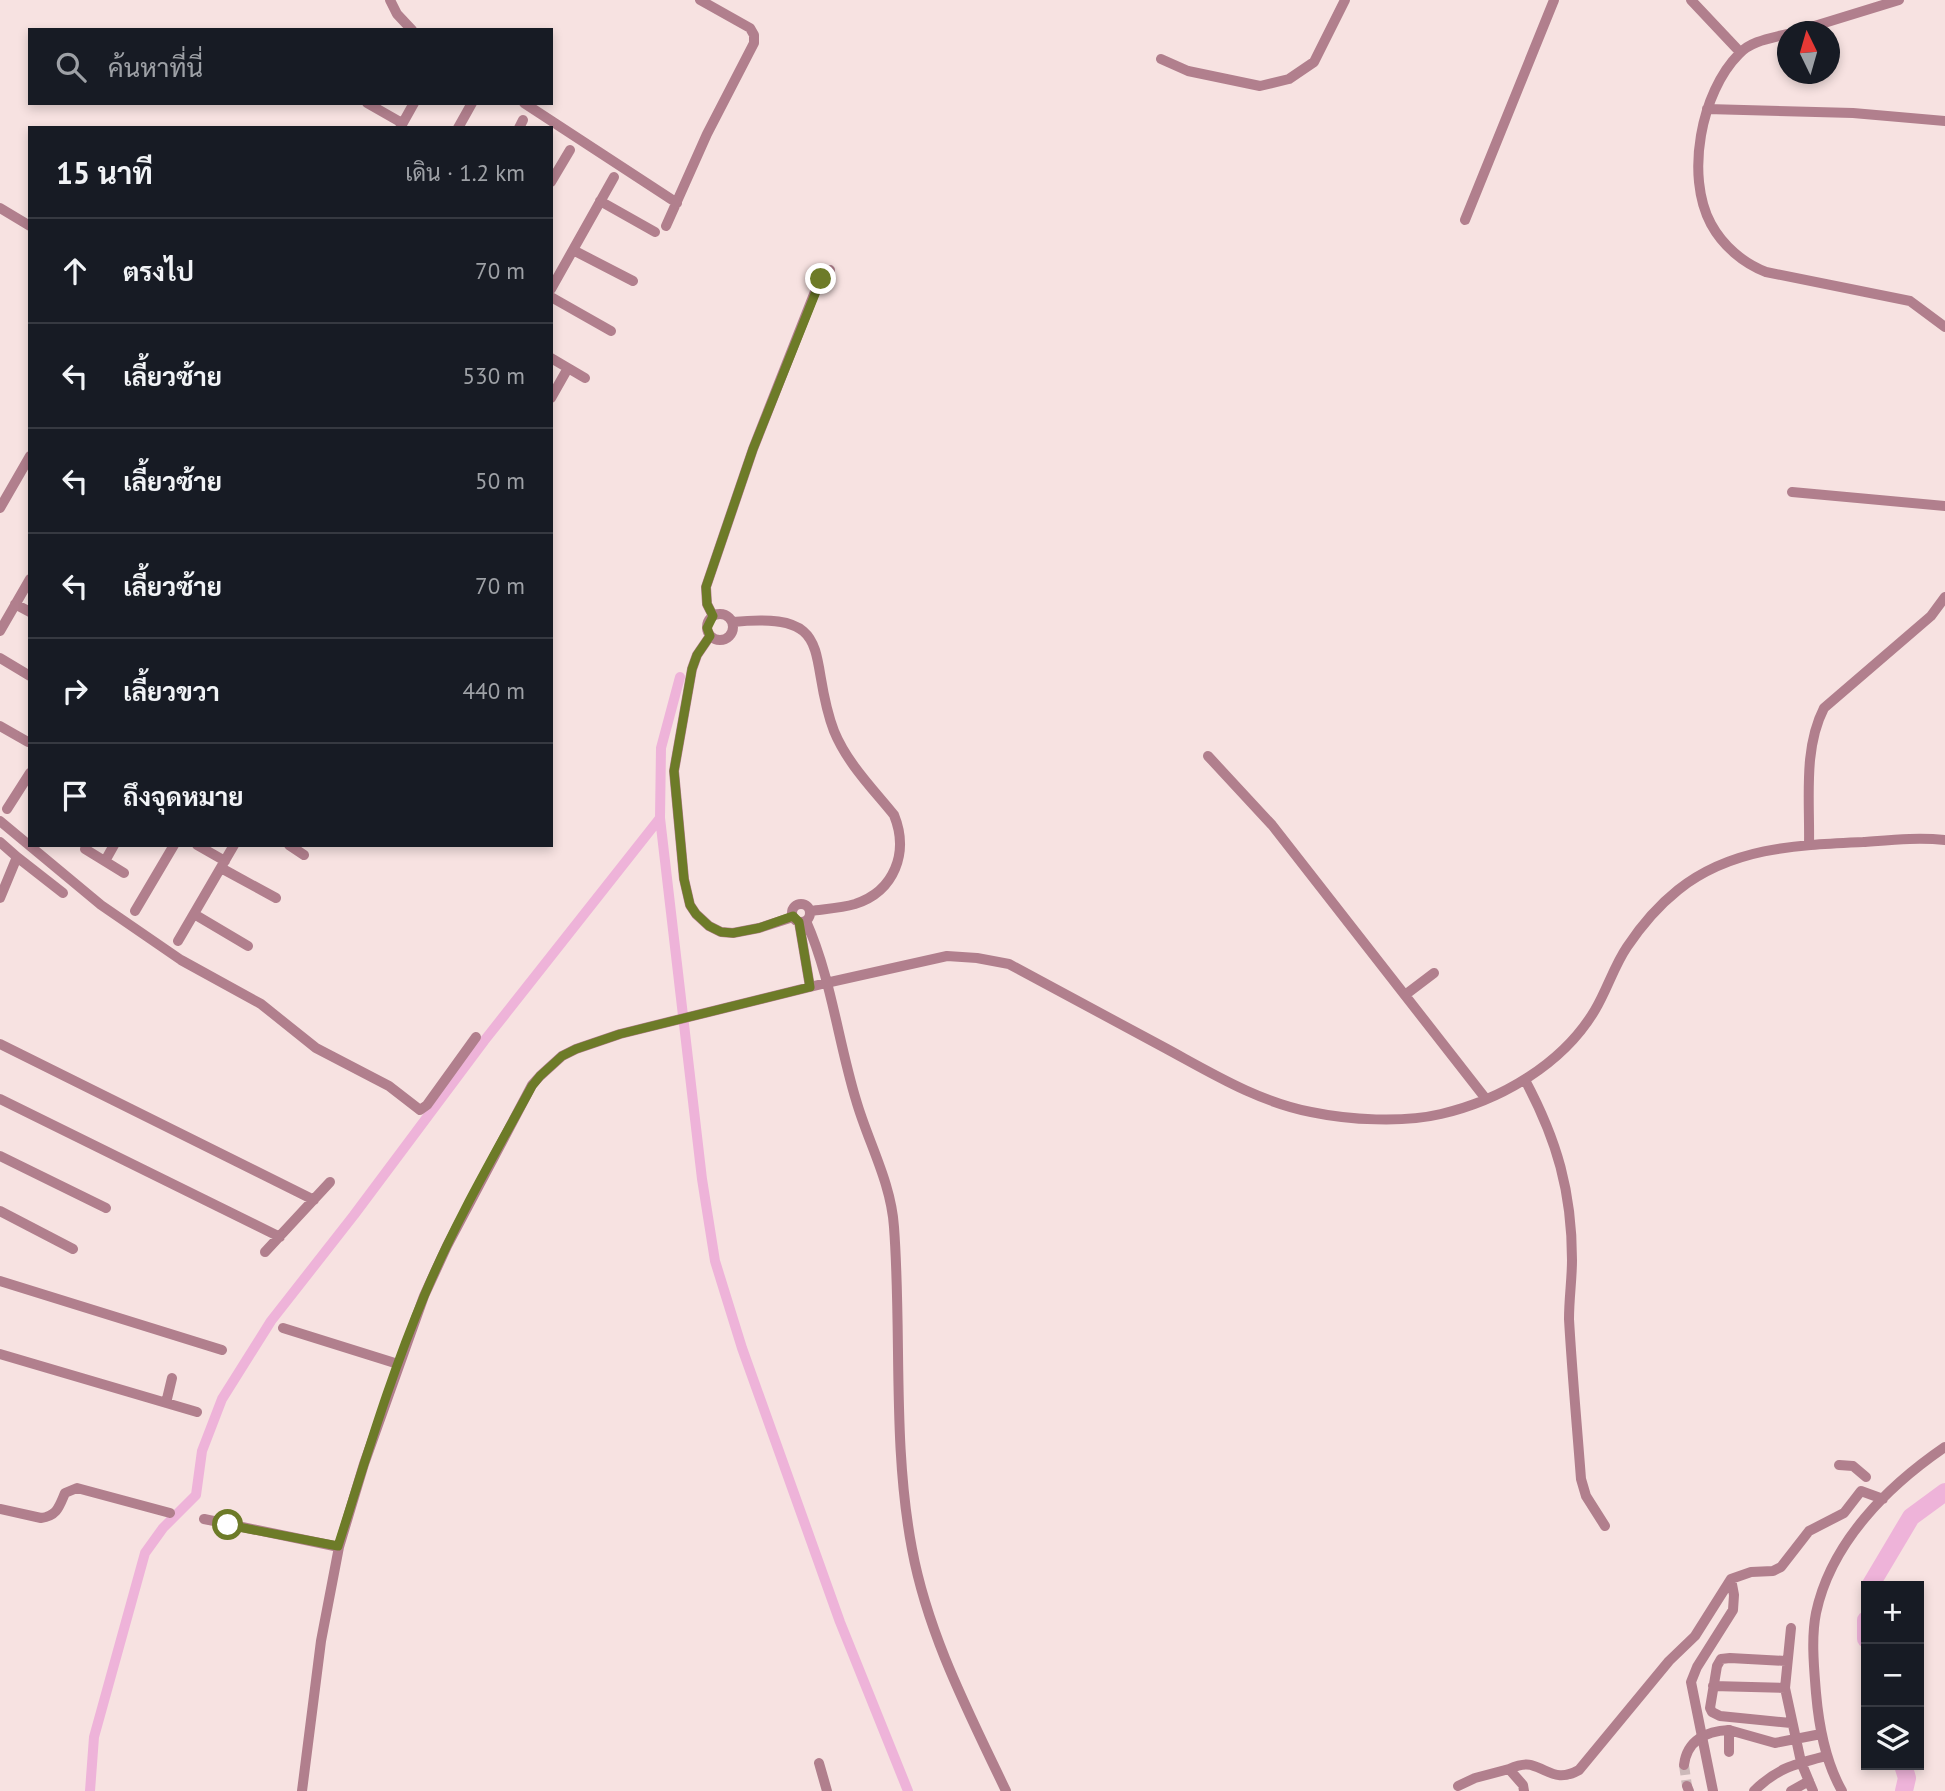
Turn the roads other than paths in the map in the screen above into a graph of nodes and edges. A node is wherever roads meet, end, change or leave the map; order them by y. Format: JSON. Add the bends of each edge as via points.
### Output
{"nodes":[{"id":1,"x":390,"y":0,"type":"edge"},
{"id":2,"x":700,"y":0,"type":"edge"},
{"id":3,"x":1345,"y":0,"type":"edge"},
{"id":4,"x":1554,"y":0,"type":"edge"},
{"id":5,"x":1691,"y":0,"type":"edge"},
{"id":6,"x":1899,"y":0,"type":"edge"},
{"id":7,"x":1831,"y":21,"type":"edge"},
{"id":8,"x":410,"y":28,"type":"edge"},
{"id":9,"x":1777,"y":37,"type":"edge"},
{"id":10,"x":1740,"y":52,"type":"junction"},
{"id":11,"x":1161,"y":59,"type":"dead end"},
{"id":12,"x":370,"y":105,"type":"edge"},
{"id":13,"x":413,"y":105,"type":"edge"},
{"id":14,"x":471,"y":105,"type":"edge"},
{"id":15,"x":527,"y":105,"type":"edge"},
{"id":16,"x":1707,"y":109,"type":"junction"},
{"id":17,"x":1945,"y":121,"type":"edge"},
{"id":18,"x":401,"y":125,"type":"edge"},
{"id":19,"x":459,"y":126,"type":"edge"},
{"id":20,"x":569,"y":150,"type":"dead end"},
{"id":21,"x":614,"y":177,"type":"dead end"},
{"id":22,"x":553,"y":178,"type":"edge"},
{"id":23,"x":600,"y":201,"type":"junction"},
{"id":24,"x":677,"y":203,"type":"junction"},
{"id":25,"x":0,"y":208,"type":"edge"},
{"id":26,"x":1465,"y":220,"type":"dead end"},
{"id":27,"x":28,"y":225,"type":"edge"},
{"id":28,"x":666,"y":226,"type":"dead end"},
{"id":29,"x":655,"y":232,"type":"dead end"},
{"id":30,"x":573,"y":250,"type":"junction"},
{"id":31,"x":830,"y":270,"type":"dead end"},
{"id":32,"x":633,"y":281,"type":"dead end"},
{"id":33,"x":553,"y":285,"type":"edge"},
{"id":34,"x":553,"y":298,"type":"edge"},
{"id":35,"x":1945,"y":327,"type":"edge"},
{"id":36,"x":611,"y":331,"type":"dead end"},
{"id":37,"x":553,"y":359,"type":"edge"},
{"id":38,"x":569,"y":368,"type":"junction"},
{"id":39,"x":585,"y":377,"type":"dead end"},
{"id":40,"x":553,"y":395,"type":"edge"},
{"id":41,"x":28,"y":459,"type":"edge"},
{"id":42,"x":1792,"y":492,"type":"dead end"},
{"id":43,"x":1945,"y":506,"type":"edge"},
{"id":44,"x":0,"y":508,"type":"edge"},
{"id":45,"x":28,"y":582,"type":"edge"},
{"id":46,"x":1945,"y":597,"type":"edge"},
{"id":47,"x":15,"y":604,"type":"junction"},
{"id":48,"x":28,"y":611,"type":"edge"},
{"id":49,"x":713,"y":616,"type":"junction"},
{"id":50,"x":733,"y":622,"type":"junction"},
{"id":51,"x":0,"y":631,"type":"edge"},
{"id":52,"x":710,"y":636,"type":"junction"},
{"id":53,"x":0,"y":658,"type":"edge"},
{"id":54,"x":28,"y":675,"type":"edge"},
{"id":55,"x":0,"y":726,"type":"edge"},
{"id":56,"x":27,"y":742,"type":"dead end"},
{"id":57,"x":1208,"y":756,"type":"dead end"},
{"id":58,"x":28,"y":777,"type":"edge"},
{"id":59,"x":7,"y":809,"type":"dead end"},
{"id":60,"x":0,"y":821,"type":"edge"},
{"id":61,"x":1945,"y":840,"type":"edge"},
{"id":62,"x":0,"y":842,"type":"edge"},
{"id":63,"x":28,"y":844,"type":"edge"},
{"id":64,"x":1809,"y":845,"type":"junction"},
{"id":65,"x":31,"y":847,"type":"edge"},
{"id":66,"x":113,"y":847,"type":"edge"},
{"id":67,"x":173,"y":847,"type":"edge"},
{"id":68,"x":200,"y":847,"type":"edge"},
{"id":69,"x":233,"y":847,"type":"edge"},
{"id":70,"x":292,"y":847,"type":"edge"},
{"id":71,"x":85,"y":849,"type":"dead end"},
{"id":72,"x":304,"y":855,"type":"dead end"},
{"id":73,"x":17,"y":857,"type":"junction"},
{"id":74,"x":105,"y":862,"type":"junction"},
{"id":75,"x":223,"y":865,"type":"junction"},
{"id":76,"x":124,"y":873,"type":"dead end"},
{"id":77,"x":63,"y":894,"type":"dead end"},
{"id":78,"x":0,"y":898,"type":"edge"},
{"id":79,"x":276,"y":898,"type":"dead end"},
{"id":80,"x":135,"y":911,"type":"dead end"},
{"id":81,"x":194,"y":914,"type":"junction"},
{"id":82,"x":802,"y":918,"type":"junction"},
{"id":83,"x":178,"y":940,"type":"dead end"},
{"id":84,"x":248,"y":946,"type":"dead end"},
{"id":85,"x":816,"y":949,"type":"junction"},
{"id":86,"x":804,"y":952,"type":"junction"},
{"id":87,"x":1434,"y":973,"type":"dead end"},
{"id":88,"x":826,"y":983,"type":"junction"},
{"id":89,"x":810,"y":987,"type":"junction"},
{"id":90,"x":1405,"y":995,"type":"junction"},
{"id":91,"x":476,"y":1037,"type":"dead end"},
{"id":92,"x":1,"y":1047,"type":"edge"},
{"id":93,"x":1525,"y":1080,"type":"junction"},
{"id":94,"x":0,"y":1099,"type":"edge"},
{"id":95,"x":1486,"y":1100,"type":"junction"},
{"id":96,"x":0,"y":1156,"type":"edge"},
{"id":97,"x":330,"y":1182,"type":"dead end"},
{"id":98,"x":314,"y":1200,"type":"junction"},
{"id":99,"x":106,"y":1208,"type":"dead end"},
{"id":100,"x":0,"y":1211,"type":"edge"},
{"id":101,"x":280,"y":1237,"type":"junction"},
{"id":102,"x":73,"y":1249,"type":"dead end"},
{"id":103,"x":265,"y":1252,"type":"dead end"},
{"id":104,"x":0,"y":1281,"type":"edge"},
{"id":105,"x":284,"y":1328,"type":"dead end"},
{"id":106,"x":222,"y":1350,"type":"dead end"},
{"id":107,"x":0,"y":1353,"type":"edge"},
{"id":108,"x":398,"y":1364,"type":"junction"},
{"id":109,"x":172,"y":1378,"type":"dead end"},
{"id":110,"x":166,"y":1403,"type":"junction"},
{"id":111,"x":197,"y":1412,"type":"dead end"},
{"id":112,"x":1945,"y":1447,"type":"edge"},
{"id":113,"x":1839,"y":1465,"type":"dead end"},
{"id":114,"x":1866,"y":1477,"type":"dead end"},
{"id":115,"x":1883,"y":1499,"type":"junction"},
{"id":116,"x":0,"y":1509,"type":"edge"},
{"id":117,"x":170,"y":1513,"type":"dead end"},
{"id":118,"x":204,"y":1519,"type":"dead end"},
{"id":119,"x":1605,"y":1526,"type":"dead end"},
{"id":120,"x":338,"y":1546,"type":"junction"},
{"id":121,"x":1731,"y":1579,"type":"junction"},
{"id":122,"x":1791,"y":1628,"type":"dead end"},
{"id":123,"x":1786,"y":1661,"type":"junction"},
{"id":124,"x":1713,"y":1686,"type":"junction"},
{"id":125,"x":1785,"y":1688,"type":"junction"},
{"id":126,"x":1791,"y":1723,"type":"junction"},
{"id":127,"x":1729,"y":1730,"type":"junction"},
{"id":128,"x":1821,"y":1734,"type":"junction"},
{"id":129,"x":1795,"y":1739,"type":"junction"},
{"id":130,"x":1730,"y":1752,"type":"dead end"},
{"id":131,"x":1826,"y":1756,"type":"junction"},
{"id":132,"x":1801,"y":1762,"type":"junction"},
{"id":133,"x":819,"y":1763,"type":"dead end"},
{"id":134,"x":1684,"y":1765,"type":"tunnel mouth"},
{"id":135,"x":1509,"y":1769,"type":"junction"},
{"id":136,"x":1811,"y":1786,"type":"edge"},
{"id":137,"x":1458,"y":1787,"type":"dead end"},
{"id":138,"x":1756,"y":1789,"type":"edge"},
{"id":139,"x":302,"y":1791,"type":"edge"},
{"id":140,"x":827,"y":1791,"type":"edge"},
{"id":141,"x":1006,"y":1791,"type":"edge"},
{"id":142,"x":1524,"y":1791,"type":"edge"},
{"id":143,"x":1713,"y":1791,"type":"edge"},
{"id":144,"x":1791,"y":1791,"type":"edge"},
{"id":145,"x":1842,"y":1791,"type":"edge"}],
"edges":[{"from":1,"to":8,"type":"street"},
{"from":2,"to":24,"type":"street","via":[[750,29],[754,43]]},
{"from":3,"to":11,"type":"street","via":[[1314,62],[1289,79],[1260,86],[1188,71]]},
{"from":4,"to":26,"type":"street"},
{"from":5,"to":10,"type":"street"},
{"from":6,"to":7,"type":"street"},
{"from":9,"to":10,"type":"street"},
{"from":10,"to":16,"type":"street"},
{"from":12,"to":18,"type":"street"},
{"from":13,"to":18,"type":"street"},
{"from":14,"to":19,"type":"street"},
{"from":15,"to":24,"type":"street"},
{"from":16,"to":17,"type":"street"},
{"from":16,"to":35,"type":"street","via":[[1699,186],[1711,225],[1747,265],[1910,301]]},
{"from":20,"to":22,"type":"street"},
{"from":21,"to":23,"type":"street"},
{"from":23,"to":29,"type":"street"},
{"from":23,"to":30,"type":"street"},
{"from":24,"to":28,"type":"street"},
{"from":25,"to":27,"type":"street"},
{"from":30,"to":32,"type":"street"},
{"from":30,"to":33,"type":"street"},
{"from":31,"to":49,"type":"street","via":[[816,289],[706,587]]},
{"from":34,"to":36,"type":"street"},
{"from":37,"to":38,"type":"street"},
{"from":38,"to":39,"type":"street"},
{"from":38,"to":40,"type":"street"},
{"from":41,"to":44,"type":"street"},
{"from":42,"to":43,"type":"street"},
{"from":45,"to":47,"type":"street"},
{"from":46,"to":64,"type":"street","via":[[1931,616],[1824,708],[1814,726]]},
{"from":47,"to":48,"type":"street"},
{"from":47,"to":51,"type":"street"},
{"from":49,"to":50,"type":"street","via":[[726,615]]},
{"from":49,"to":52,"type":"street","via":[[707,628]]},
{"from":50,"to":52,"type":"street","via":[[727,639]]},
{"from":50,"to":82,"type":"street","via":[[782,621],[806,633],[813,642],[835,733],[898,824],[898,866],[888,883],[855,904]]},
{"from":52,"to":82,"type":"street","via":[[692,669],[674,771],[686,891],[696,914],[721,932],[743,932]]},
{"from":53,"to":54,"type":"street"},
{"from":55,"to":56,"type":"street"},
{"from":57,"to":90,"type":"street","via":[[1272,825]]},
{"from":58,"to":59,"type":"street"},
{"from":60,"to":63,"type":"street"},
{"from":61,"to":64,"type":"street"},
{"from":62,"to":73,"type":"street"},
{"from":64,"to":93,"type":"street","via":[[1738,857],[1678,890],[1626,948],[1577,1034]]},
{"from":65,"to":91,"type":"street","via":[[101,905],[181,960],[261,1004],[316,1048],[389,1086],[420,1110]]},
{"from":66,"to":74,"type":"street"},
{"from":67,"to":80,"type":"street"},
{"from":68,"to":75,"type":"street"},
{"from":69,"to":75,"type":"street"},
{"from":70,"to":72,"type":"street"},
{"from":71,"to":74,"type":"street"},
{"from":73,"to":77,"type":"street"},
{"from":73,"to":78,"type":"street"},
{"from":74,"to":76,"type":"street"},
{"from":75,"to":79,"type":"street"},
{"from":75,"to":81,"type":"street"},
{"from":81,"to":83,"type":"street"},
{"from":81,"to":84,"type":"street"},
{"from":82,"to":85,"type":"street"},
{"from":82,"to":86,"type":"street"},
{"from":85,"to":86,"type":"street"},
{"from":85,"to":88,"type":"street"},
{"from":86,"to":89,"type":"street"},
{"from":87,"to":90,"type":"street"},
{"from":88,"to":89,"type":"street"},
{"from":88,"to":95,"type":"street","via":[[947,956],[977,958],[1009,964],[1259,1098],[1297,1109],[1344,1117],[1402,1119],[1441,1114]]},
{"from":88,"to":141,"type":"street","via":[[856,1102],[883,1174],[892,1214],[899,1455],[912,1550],[947,1665]]},
{"from":89,"to":108,"type":"street","via":[[620,1034],[562,1056],[540,1076],[447,1247]]},
{"from":90,"to":95,"type":"street"},
{"from":92,"to":98,"type":"street"},
{"from":93,"to":95,"type":"street"},
{"from":93,"to":119,"type":"street","via":[[1554,1141],[1566,1185],[1572,1261],[1569,1315],[1581,1479],[1589,1504]]},
{"from":94,"to":101,"type":"street"},
{"from":96,"to":99,"type":"street"},
{"from":97,"to":98,"type":"street"},
{"from":98,"to":101,"type":"street"},
{"from":100,"to":102,"type":"street"},
{"from":101,"to":103,"type":"street"},
{"from":104,"to":106,"type":"street"},
{"from":105,"to":108,"type":"street"},
{"from":107,"to":110,"type":"street"},
{"from":108,"to":120,"type":"street"},
{"from":109,"to":110,"type":"street"},
{"from":110,"to":111,"type":"street"},
{"from":112,"to":115,"type":"street"},
{"from":113,"to":114,"type":"street","via":[[1853,1466]]},
{"from":115,"to":121,"type":"street","via":[[1861,1491],[1844,1513],[1809,1531],[1780,1567]]},
{"from":115,"to":128,"type":"street","via":[[1849,1539],[1822,1587],[1814,1649]]},
{"from":116,"to":117,"type":"street","via":[[48,1517],[56,1513],[65,1493],[77,1488]]},
{"from":118,"to":120,"type":"street"},
{"from":120,"to":139,"type":"street"},
{"from":121,"to":135,"type":"street","via":[[1695,1636],[1579,1770],[1560,1776],[1530,1764]]},
{"from":121,"to":143,"type":"street","via":[[1733,1610],[1691,1682]]},
{"from":122,"to":123,"type":"street"},
{"from":123,"to":124,"type":"street","via":[[1724,1658],[1717,1665]]},
{"from":123,"to":125,"type":"street"},
{"from":124,"to":125,"type":"street"},
{"from":124,"to":126,"type":"street","via":[[1710,1707],[1715,1714]]},
{"from":125,"to":126,"type":"street"},
{"from":126,"to":129,"type":"street"},
{"from":127,"to":129,"type":"street","via":[[1775,1743]]},
{"from":127,"to":130,"type":"street"},
{"from":127,"to":134,"type":"street","bridge":true,"via":[[1712,1731],[1698,1739]]},
{"from":128,"to":129,"type":"street"},
{"from":128,"to":131,"type":"street"},
{"from":129,"to":132,"type":"street"},
{"from":131,"to":132,"type":"street"},
{"from":131,"to":145,"type":"street"},
{"from":132,"to":136,"type":"street"},
{"from":132,"to":138,"type":"street","via":[[1774,1772]]},
{"from":133,"to":140,"type":"street"},
{"from":135,"to":137,"type":"street"},
{"from":135,"to":142,"type":"street"},
{"from":136,"to":144,"type":"street"}]}
